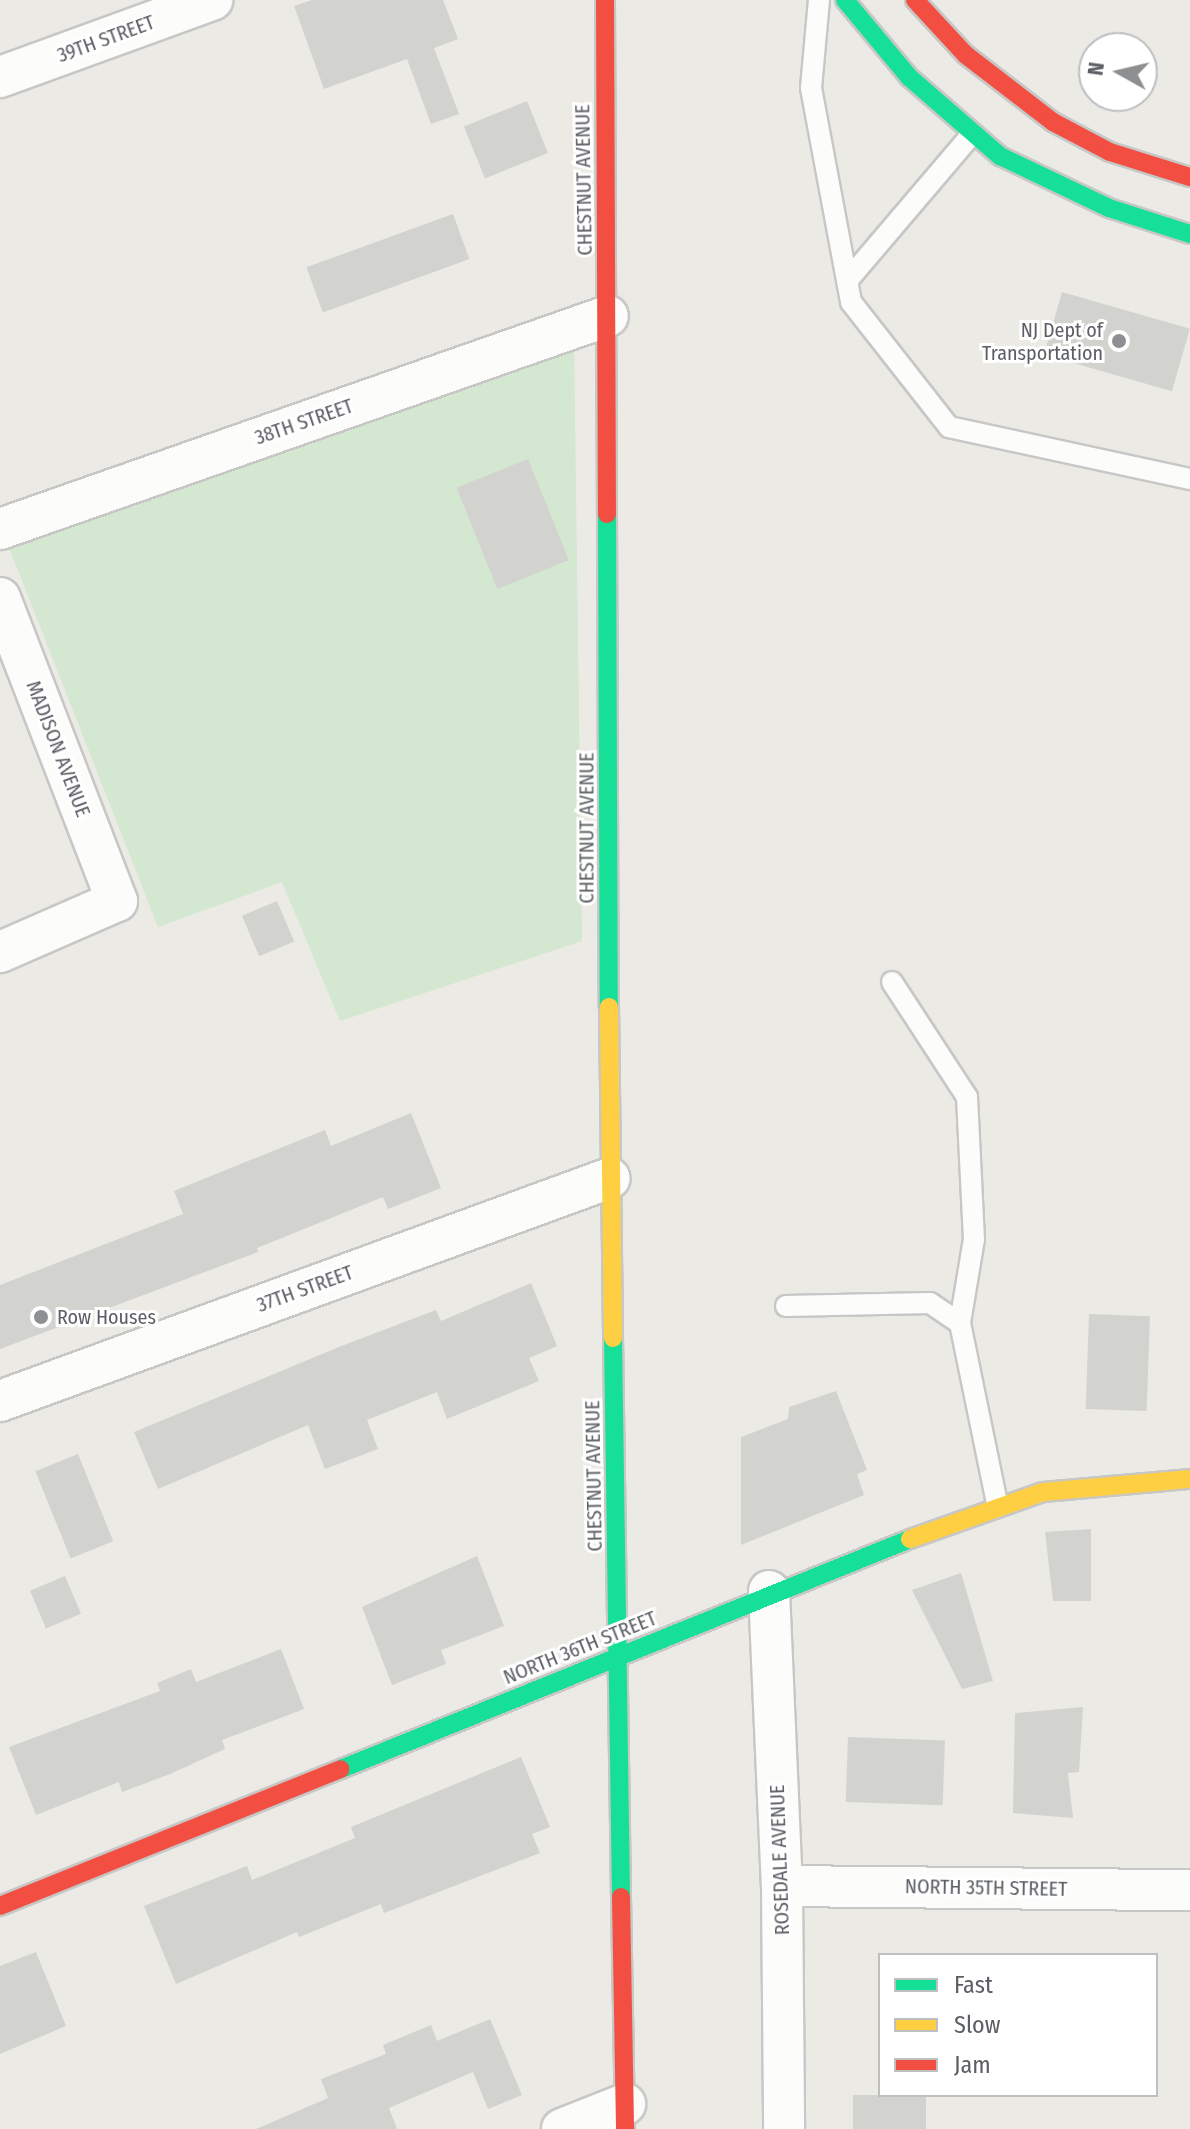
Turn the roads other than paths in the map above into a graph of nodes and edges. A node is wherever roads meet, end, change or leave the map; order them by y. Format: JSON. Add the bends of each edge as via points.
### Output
{"nodes":[{"id":1,"x":212,"y":0,"type":"edge"},
{"id":2,"x":605,"y":0,"type":"edge"},
{"id":3,"x":819,"y":0,"type":"edge"},
{"id":4,"x":845,"y":0,"type":"edge"},
{"id":5,"x":915,"y":0,"type":"edge"},
{"id":6,"x":0,"y":77,"type":"edge"},
{"id":7,"x":972,"y":134,"type":"junction"},
{"id":8,"x":1190,"y":177,"type":"edge"},
{"id":9,"x":1190,"y":234,"type":"edge"},
{"id":10,"x":847,"y":281,"type":"junction"},
{"id":11,"x":608,"y":316,"type":"junction"},
{"id":12,"x":1190,"y":479,"type":"edge"},
{"id":13,"x":0,"y":529,"type":"edge"},
{"id":14,"x":0,"y":598,"type":"edge"},
{"id":15,"x":0,"y":952,"type":"edge"},
{"id":16,"x":892,"y":982,"type":"dead end"},
{"id":17,"x":610,"y":1178,"type":"junction"},
{"id":18,"x":786,"y":1306,"type":"dead end"},
{"id":19,"x":960,"y":1323,"type":"junction"},
{"id":20,"x":0,"y":1401,"type":"edge"},
{"id":21,"x":1190,"y":1479,"type":"edge"},
{"id":22,"x":997,"y":1504,"type":"junction"},
{"id":23,"x":769,"y":1591,"type":"junction"},
{"id":24,"x":619,"y":1656,"type":"junction"},
{"id":25,"x":782,"y":1886,"type":"junction"},
{"id":26,"x":1190,"y":1890,"type":"edge"},
{"id":27,"x":0,"y":1906,"type":"edge"},
{"id":28,"x":625,"y":2117,"type":"edge"},
{"id":29,"x":562,"y":2129,"type":"edge"},
{"id":30,"x":784,"y":2129,"type":"edge"}],
"edges":[{"from":1,"to":6,"type":"street","name":"39TH STREET"},
{"from":2,"to":11,"type":"street","name":"CHESTNUT AVENUE"},
{"from":3,"to":10,"type":"lane","via":[[811,88]]},
{"from":4,"to":7,"type":"street","via":[[909,77]]},
{"from":5,"to":8,"type":"street","via":[[942,33],[1031,108],[1110,152]]},
{"from":7,"to":9,"type":"street","via":[[1050,183]]},
{"from":7,"to":10,"type":"lane"},
{"from":10,"to":12,"type":"lane","via":[[851,302],[949,427]]},
{"from":11,"to":13,"type":"street","name":"38TH STREET"},
{"from":11,"to":17,"type":"street","name":"CHESTNUT AVENUE"},
{"from":14,"to":15,"type":"street","name":"MADISON AVENUE","via":[[117,901]]},
{"from":16,"to":19,"type":"lane","via":[[967,1097],[974,1239]]},
{"from":17,"to":20,"type":"street","name":"37TH STREET"},
{"from":17,"to":24,"type":"street","name":"CHESTNUT AVENUE"},
{"from":18,"to":19,"type":"lane","via":[[930,1303]]},
{"from":19,"to":22,"type":"lane"},
{"from":21,"to":22,"type":"street","name":"NORTH 36TH STREET","via":[[1043,1492]]},
{"from":22,"to":23,"type":"street","name":"NORTH 36TH STREET"},
{"from":23,"to":24,"type":"street","name":"NORTH 36TH STREET"},
{"from":23,"to":25,"type":"street","name":"ROSEDALE AVENUE"},
{"from":24,"to":27,"type":"street","name":"NORTH 36TH STREET"},
{"from":24,"to":28,"type":"street"},
{"from":25,"to":26,"type":"street","name":"NORTH 35TH STREET"},
{"from":25,"to":30,"type":"street","name":"ROSEDALE AVENUE"},
{"from":28,"to":29,"type":"street"}]}
